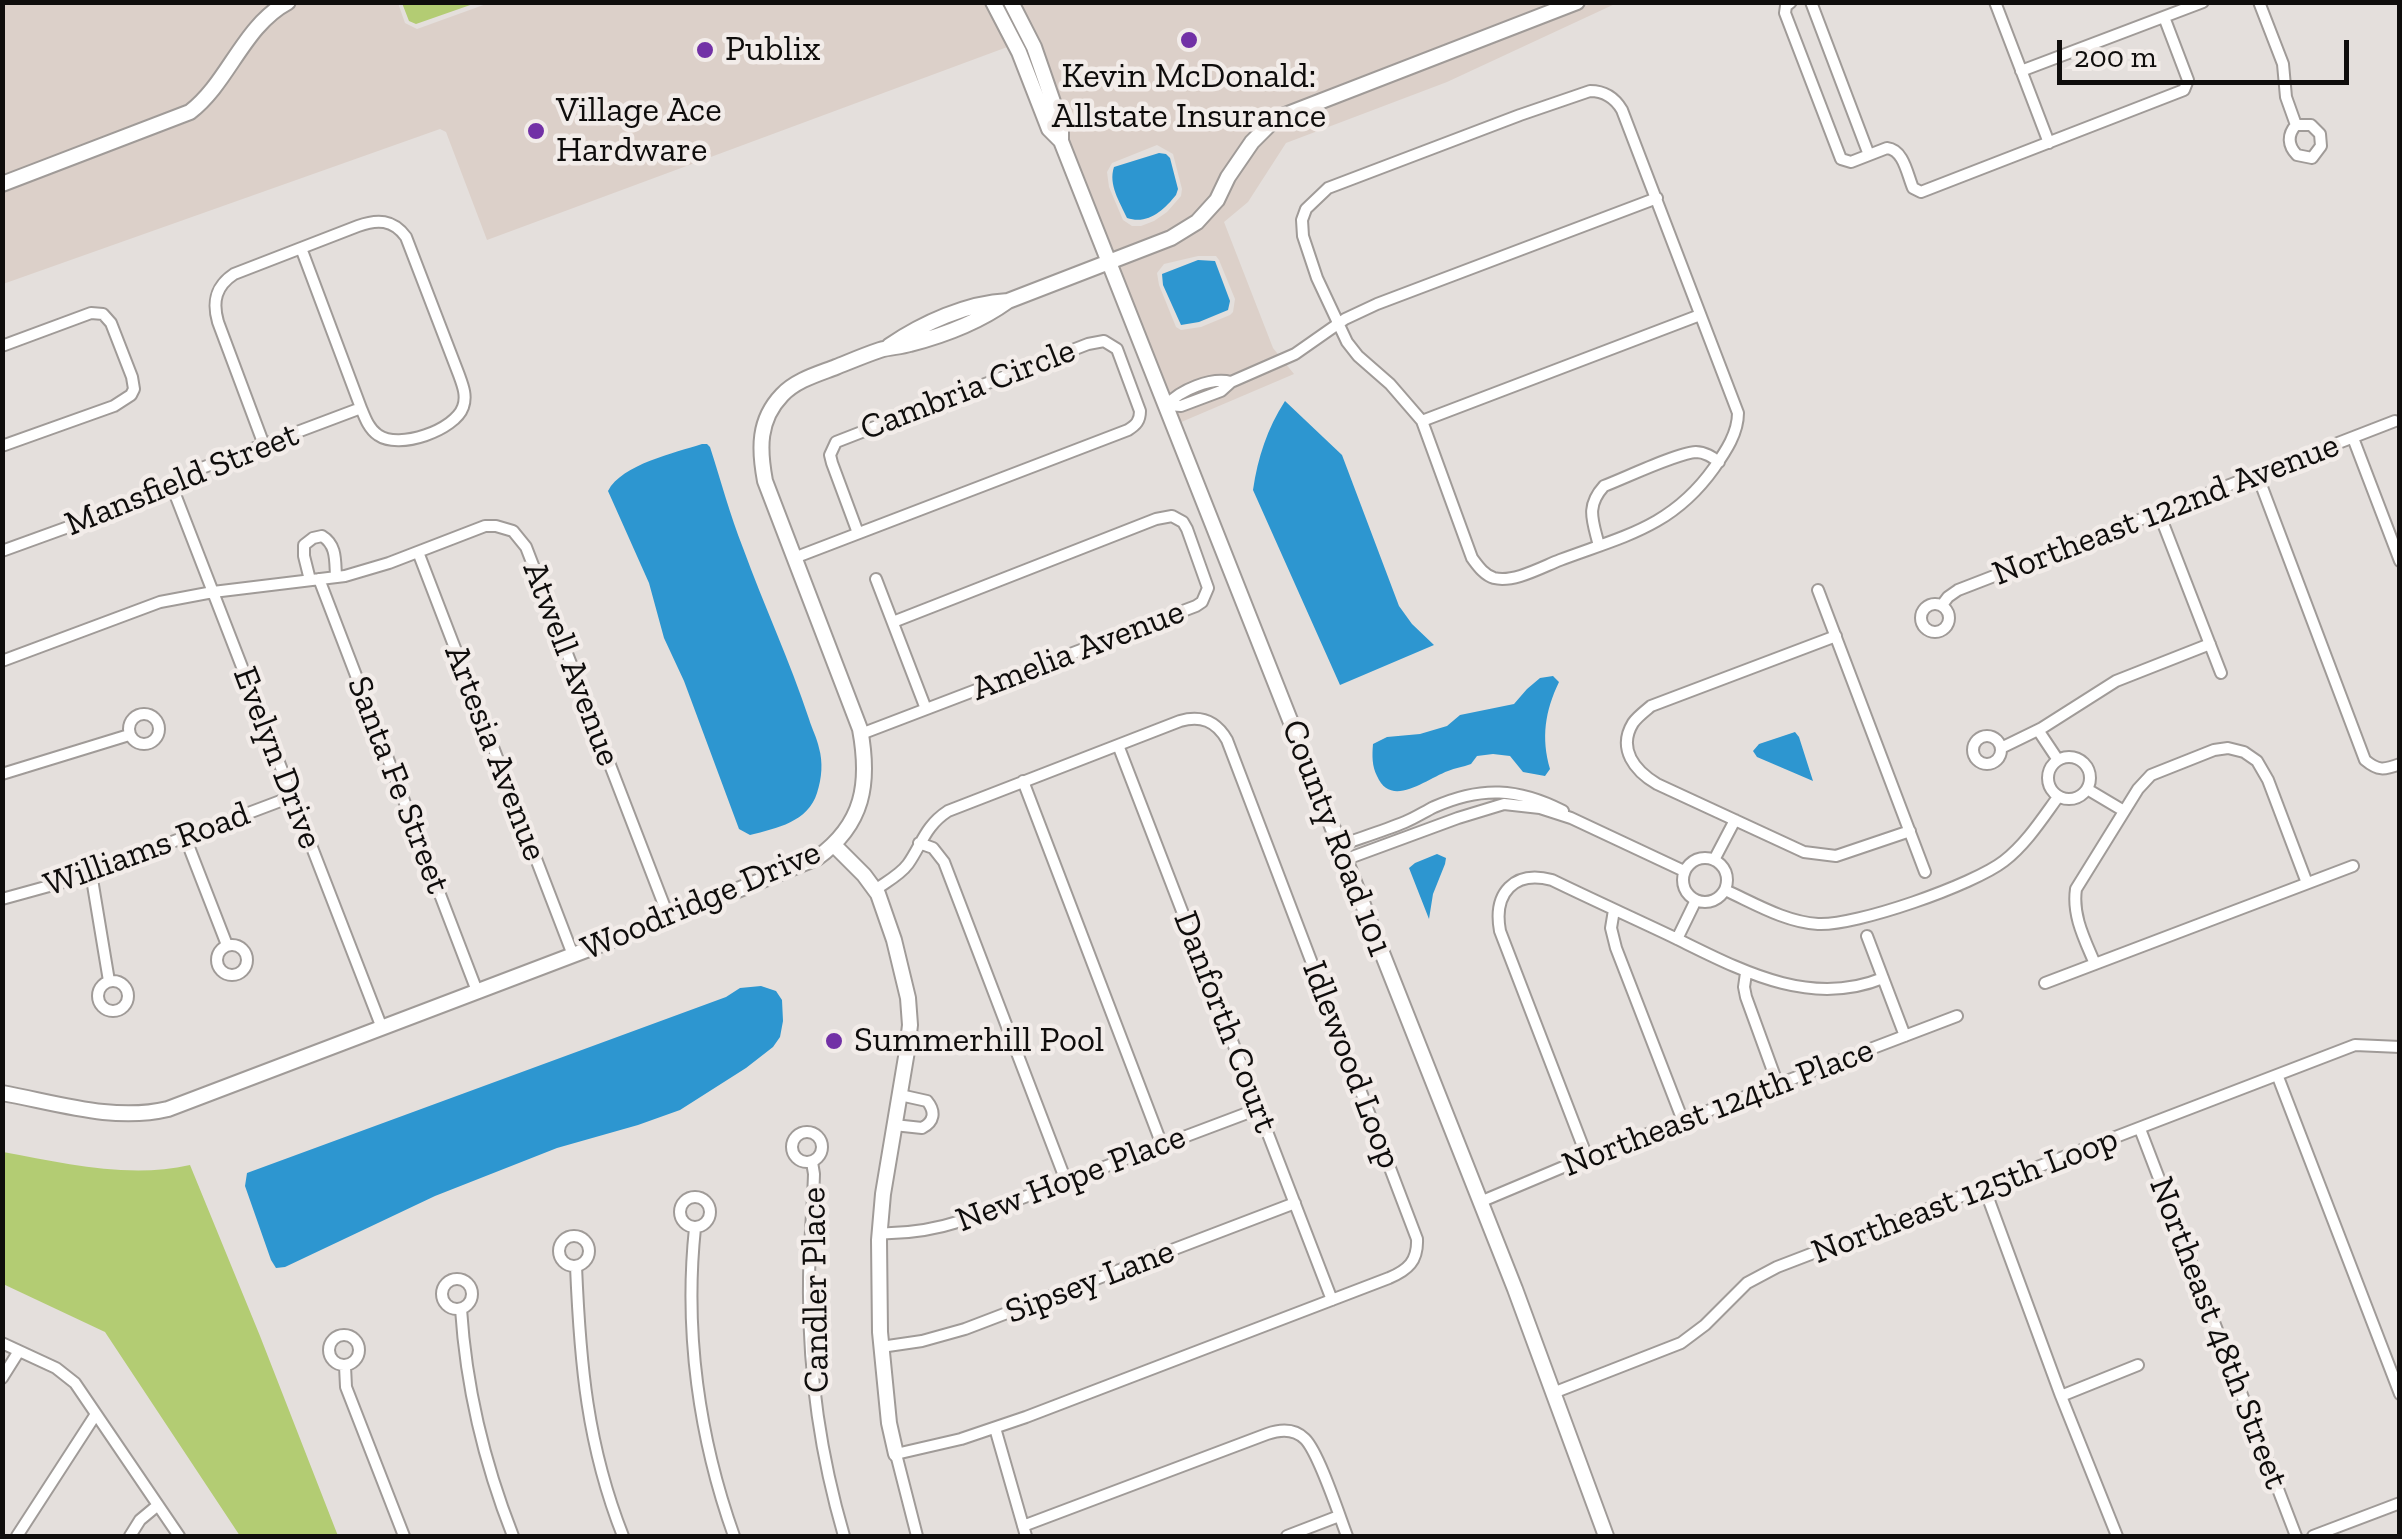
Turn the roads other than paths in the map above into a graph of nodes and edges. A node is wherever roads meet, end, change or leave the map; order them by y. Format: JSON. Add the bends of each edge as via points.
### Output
{"nodes":[{"id":1,"x":288,"y":2,"type":"edge"},
{"id":2,"x":993,"y":2,"type":"edge"},
{"id":3,"x":1012,"y":2,"type":"edge"},
{"id":4,"x":1577,"y":2,"type":"edge"},
{"id":5,"x":1791,"y":2,"type":"edge"},
{"id":6,"x":1811,"y":2,"type":"edge"},
{"id":7,"x":1995,"y":2,"type":"edge"},
{"id":8,"x":2204,"y":2,"type":"edge"},
{"id":9,"x":2259,"y":2,"type":"edge"},
{"id":10,"x":2164,"y":17,"type":"junction"},
{"id":11,"x":1024,"y":26,"type":"junction"},
{"id":12,"x":1009,"y":32,"type":"junction"},
{"id":13,"x":2021,"y":71,"type":"junction"},
{"id":14,"x":2296,"y":125,"type":"dead end"},
{"id":15,"x":1061,"y":141,"type":"junction"},
{"id":16,"x":2049,"y":143,"type":"junction"},
{"id":17,"x":1869,"y":155,"type":"junction"},
{"id":18,"x":2,"y":184,"type":"edge"},
{"id":19,"x":1656,"y":198,"type":"junction"},
{"id":20,"x":302,"y":248,"type":"junction"},
{"id":21,"x":1108,"y":263,"type":"junction"},
{"id":22,"x":1700,"y":315,"type":"junction"},
{"id":23,"x":1337,"y":324,"type":"junction"},
{"id":24,"x":2,"y":346,"type":"edge"},
{"id":25,"x":1167,"y":405,"type":"junction"},
{"id":26,"x":361,"y":408,"type":"junction"},
{"id":27,"x":1422,"y":420,"type":"junction"},
{"id":28,"x":2395,"y":421,"type":"dead end"},
{"id":29,"x":2353,"y":438,"type":"junction"},
{"id":30,"x":264,"y":445,"type":"junction"},
{"id":31,"x":2,"y":446,"type":"edge"},
{"id":32,"x":1719,"y":462,"type":"junction"},
{"id":33,"x":2257,"y":474,"type":"junction"},
{"id":34,"x":173,"y":489,"type":"junction"},
{"id":35,"x":2159,"y":513,"type":"junction"},
{"id":36,"x":858,"y":533,"type":"junction"},
{"id":37,"x":1599,"y":546,"type":"junction"},
{"id":38,"x":2,"y":552,"type":"edge"},
{"id":39,"x":418,"y":552,"type":"junction"},
{"id":40,"x":794,"y":558,"type":"junction"},
{"id":41,"x":2400,"y":561,"type":"edge"},
{"id":42,"x":336,"y":577,"type":"junction"},
{"id":43,"x":314,"y":580,"type":"junction"},
{"id":44,"x":876,"y":580,"type":"dead end"},
{"id":45,"x":1818,"y":590,"type":"dead end"},
{"id":46,"x":213,"y":592,"type":"junction"},
{"id":47,"x":1942,"y":605,"type":"dead end"},
{"id":48,"x":893,"y":622,"type":"junction"},
{"id":49,"x":1836,"y":636,"type":"junction"},
{"id":50,"x":2210,"y":644,"type":"junction"},
{"id":51,"x":2,"y":661,"type":"edge"},
{"id":52,"x":2221,"y":673,"type":"dead end"},
{"id":53,"x":926,"y":709,"type":"junction"},
{"id":54,"x":2038,"y":730,"type":"junction"},
{"id":55,"x":129,"y":734,"type":"dead end"},
{"id":56,"x":861,"y":734,"type":"junction"},
{"id":57,"x":1118,"y":745,"type":"junction"},
{"id":58,"x":2002,"y":748,"type":"dead end"},
{"id":59,"x":2058,"y":760,"type":"junction"},
{"id":60,"x":2400,"y":764,"type":"edge"},
{"id":61,"x":2,"y":774,"type":"edge"},
{"id":62,"x":1023,"y":782,"type":"junction"},
{"id":63,"x":2087,"y":788,"type":"junction"},
{"id":64,"x":291,"y":796,"type":"junction"},
{"id":65,"x":2058,"y":797,"type":"junction"},
{"id":66,"x":2124,"y":811,"type":"junction"},
{"id":67,"x":1571,"y":818,"type":"junction"},
{"id":68,"x":1735,"y":820,"type":"junction"},
{"id":69,"x":1910,"y":831,"type":"junction"},
{"id":70,"x":186,"y":837,"type":"junction"},
{"id":71,"x":920,"y":843,"type":"junction"},
{"id":72,"x":834,"y":844,"type":"junction"},
{"id":73,"x":1341,"y":853,"type":"junction"},
{"id":74,"x":1714,"y":860,"type":"junction"},
{"id":75,"x":2353,"y":866,"type":"dead end"},
{"id":76,"x":1684,"y":871,"type":"junction"},
{"id":77,"x":1925,"y":872,"type":"dead end"},
{"id":78,"x":91,"y":873,"type":"junction"},
{"id":79,"x":2307,"y":883,"type":"junction"},
{"id":80,"x":875,"y":890,"type":"junction"},
{"id":81,"x":1724,"y":890,"type":"junction"},
{"id":82,"x":2,"y":899,"type":"edge"},
{"id":83,"x":1696,"y":900,"type":"junction"},
{"id":84,"x":1614,"y":910,"type":"junction"},
{"id":85,"x":668,"y":918,"type":"junction"},
{"id":86,"x":1867,"y":936,"type":"dead end"},
{"id":87,"x":1677,"y":939,"type":"junction"},
{"id":88,"x":226,"y":945,"type":"dead end"},
{"id":89,"x":573,"y":954,"type":"junction"},
{"id":90,"x":2095,"y":964,"type":"junction"},
{"id":91,"x":1746,"y":973,"type":"junction"},
{"id":92,"x":1882,"y":978,"type":"junction"},
{"id":93,"x":109,"y":981,"type":"dead end"},
{"id":94,"x":2045,"y":983,"type":"dead end"},
{"id":95,"x":477,"y":991,"type":"junction"},
{"id":96,"x":1957,"y":1016,"type":"dead end"},
{"id":97,"x":382,"y":1028,"type":"junction"},
{"id":98,"x":1905,"y":1036,"type":"junction"},
{"id":99,"x":2400,"y":1047,"type":"edge"},
{"id":100,"x":2278,"y":1077,"type":"junction"},
{"id":101,"x":1778,"y":1085,"type":"junction"},
{"id":102,"x":2,"y":1092,"type":"edge"},
{"id":103,"x":900,"y":1095,"type":"junction"},
{"id":104,"x":1258,"y":1108,"type":"junction"},
{"id":105,"x":1683,"y":1121,"type":"junction"},
{"id":106,"x":894,"y":1125,"type":"junction"},
{"id":107,"x":2140,"y":1129,"type":"junction"},
{"id":108,"x":1162,"y":1145,"type":"junction"},
{"id":109,"x":1588,"y":1158,"type":"junction"},
{"id":110,"x":812,"y":1162,"type":"dead end"},
{"id":111,"x":1066,"y":1181,"type":"junction"},
{"id":112,"x":1984,"y":1188,"type":"junction"},
{"id":113,"x":1480,"y":1202,"type":"junction"},
{"id":114,"x":1295,"y":1203,"type":"junction"},
{"id":115,"x":695,"y":1228,"type":"dead end"},
{"id":116,"x":880,"y":1233,"type":"junction"},
{"id":117,"x":576,"y":1266,"type":"dead end"},
{"id":118,"x":1332,"y":1300,"type":"junction"},
{"id":119,"x":461,"y":1309,"type":"dead end"},
{"id":120,"x":2,"y":1344,"type":"edge"},
{"id":121,"x":881,"y":1346,"type":"junction"},
{"id":122,"x":19,"y":1351,"type":"junction"},
{"id":123,"x":2138,"y":1365,"type":"dead end"},
{"id":124,"x":345,"y":1366,"type":"dead end"},
{"id":125,"x":2,"y":1378,"type":"edge"},
{"id":126,"x":1553,"y":1393,"type":"junction"},
{"id":127,"x":2400,"y":1394,"type":"edge"},
{"id":128,"x":2061,"y":1396,"type":"junction"},
{"id":129,"x":96,"y":1414,"type":"junction"},
{"id":130,"x":995,"y":1428,"type":"junction"},
{"id":131,"x":896,"y":1454,"type":"junction"},
{"id":132,"x":2400,"y":1504,"type":"edge"},
{"id":133,"x":158,"y":1506,"type":"junction"},
{"id":134,"x":1339,"y":1516,"type":"junction"},
{"id":135,"x":1025,"y":1531,"type":"edge"},
{"id":136,"x":16,"y":1536,"type":"edge"},
{"id":137,"x":130,"y":1536,"type":"edge"},
{"id":138,"x":178,"y":1536,"type":"edge"},
{"id":139,"x":404,"y":1536,"type":"edge"},
{"id":140,"x":513,"y":1536,"type":"edge"},
{"id":141,"x":623,"y":1536,"type":"edge"},
{"id":142,"x":734,"y":1536,"type":"edge"},
{"id":143,"x":844,"y":1536,"type":"edge"},
{"id":144,"x":917,"y":1536,"type":"edge"},
{"id":145,"x":1286,"y":1536,"type":"edge"},
{"id":146,"x":1347,"y":1536,"type":"edge"},
{"id":147,"x":1606,"y":1536,"type":"edge"},
{"id":148,"x":2117,"y":1536,"type":"edge"},
{"id":149,"x":2296,"y":1536,"type":"edge"},
{"id":150,"x":2313,"y":1536,"type":"edge"}],
"edges":[{"from":1,"to":18,"type":"street","via":[[264,19],[190,112]]},
{"from":2,"to":12,"type":"street","name":"County Road 101"},
{"from":3,"to":11,"type":"street","name":"County Road 101"},
{"from":4,"to":21,"type":"street","name":"Woodridge Drive","via":[[1275,119],[1197,222]]},
{"from":5,"to":17,"type":"street","via":[[1785,15],[1840,157],[1848,163]]},
{"from":6,"to":17,"type":"street"},
{"from":7,"to":13,"type":"street"},
{"from":8,"to":10,"type":"street"},
{"from":9,"to":14,"type":"street","via":[[2284,64]]},
{"from":10,"to":13,"type":"street"},
{"from":10,"to":16,"type":"street","via":[[2186,88]]},
{"from":11,"to":12,"type":"street"},
{"from":11,"to":15,"type":"street","name":"County Road 101"},
{"from":12,"to":15,"type":"street","name":"County Road 101","via":[[1049,128]]},
{"from":13,"to":16,"type":"street"},
{"from":15,"to":21,"type":"street","name":"County Road 101"},
{"from":16,"to":17,"type":"street","via":[[1921,192],[1897,150]]},
{"from":19,"to":22,"type":"street"},
{"from":19,"to":23,"type":"street"},
{"from":19,"to":23,"type":"street","via":[[1622,110],[1599,91],[1328,188],[1306,209],[1302,236]]},
{"from":20,"to":26,"type":"street"},
{"from":20,"to":26,"type":"street","via":[[370,222],[401,230],[464,388],[463,408],[450,425],[406,441],[380,436]]},
{"from":20,"to":30,"type":"street","via":[[234,274],[215,298]]},
{"from":21,"to":25,"type":"street","name":"County Road 101"},
{"from":21,"to":40,"type":"street","name":"Woodridge Drive","via":[[783,394],[760,442],[764,481]]},
{"from":22,"to":27,"type":"street"},
{"from":22,"to":32,"type":"street","via":[[1738,412]]},
{"from":23,"to":25,"type":"street","via":[[1296,354],[1231,382],[1219,379],[1174,396]]},
{"from":23,"to":27,"type":"street","via":[[1358,356]]},
{"from":24,"to":31,"type":"street","via":[[103,314],[134,389],[114,406]]},
{"from":25,"to":73,"type":"street","name":"County Road 101"},
{"from":26,"to":30,"type":"street","name":"Mansfield Street"},
{"from":27,"to":37,"type":"street","via":[[1472,558],[1486,574],[1510,578]]},
{"from":28,"to":29,"type":"street","name":"Northeast 122nd Avenue"},
{"from":29,"to":33,"type":"street","name":"Northeast 122nd Avenue"},
{"from":29,"to":41,"type":"street"},
{"from":30,"to":34,"type":"street","name":"Mansfield Street","via":[[199,469]]},
{"from":32,"to":37,"type":"street","via":[[1695,494],[1661,520]]},
{"from":32,"to":37,"type":"street","via":[[1696,452],[1604,486],[1590,508]]},
{"from":33,"to":35,"type":"street","name":"Northeast 122nd Avenue"},
{"from":33,"to":60,"type":"street","via":[[2365,760],[2377,770]]},
{"from":34,"to":38,"type":"street","name":"Mansfield Street"},
{"from":34,"to":46,"type":"street","name":"Evelyn Drive"},
{"from":35,"to":47,"type":"street","name":"Northeast 122nd Avenue","via":[[1958,590]]},
{"from":35,"to":50,"type":"street"},
{"from":36,"to":36,"type":"street","name":"Cambria Circle","via":[[830,455],[836,442],[1097,341],[1117,350],[1140,411],[1136,425]]},
{"from":36,"to":40,"type":"street","name":"Cambria Circle"},
{"from":39,"to":42,"type":"street","name":"Atwell Avenue"},
{"from":39,"to":85,"type":"street","name":"Atwell Avenue","via":[[485,526],[520,537]]},
{"from":39,"to":89,"type":"street","name":"Artesia Avenue"},
{"from":40,"to":56,"type":"street","name":"Woodridge Drive"},
{"from":42,"to":43,"type":"street","name":"Atwell Avenue"},
{"from":42,"to":43,"type":"street","via":[[331,541],[322,536],[304,545]]},
{"from":43,"to":46,"type":"street","name":"Atwell Avenue"},
{"from":43,"to":95,"type":"street","name":"Santa Fe Street"},
{"from":44,"to":48,"type":"street"},
{"from":45,"to":49,"type":"street"},
{"from":46,"to":51,"type":"street","name":"Atwell Avenue","via":[[160,602]]},
{"from":46,"to":64,"type":"street","name":"Evelyn Drive"},
{"from":48,"to":53,"type":"street"},
{"from":48,"to":53,"type":"street","name":"Amelia Avenue","via":[[1163,516],[1179,518],[1187,528],[1207,582],[1202,602]]},
{"from":49,"to":68,"type":"street","via":[[1651,706],[1634,721],[1628,755],[1640,774]]},
{"from":49,"to":69,"type":"street"},
{"from":50,"to":52,"type":"street"},
{"from":50,"to":54,"type":"street","via":[[2116,681]]},
{"from":53,"to":56,"type":"street","name":"Amelia Avenue"},
{"from":54,"to":58,"type":"street"},
{"from":54,"to":59,"type":"street"},
{"from":55,"to":61,"type":"street"},
{"from":56,"to":72,"type":"street","name":"Woodridge Drive","via":[[863,791]]},
{"from":57,"to":62,"type":"street","name":"Idlewood Loop"},
{"from":57,"to":104,"type":"street","name":"Danforth Court"},
{"from":57,"to":118,"type":"street","name":"Idlewood Loop","via":[[1190,718],[1215,724],[1227,740],[1418,1239],[1404,1272]]},
{"from":59,"to":63,"type":"street","via":[[2076,758],[2086,766]]},
{"from":59,"to":65,"type":"street","via":[[2048,782]]},
{"from":62,"to":71,"type":"street","name":"Idlewood Loop","via":[[948,811]]},
{"from":62,"to":108,"type":"street"},
{"from":63,"to":65,"type":"street","via":[[2071,799]]},
{"from":63,"to":66,"type":"street"},
{"from":64,"to":70,"type":"street","name":"Williams Road"},
{"from":64,"to":97,"type":"street","name":"Evelyn Drive"},
{"from":65,"to":81,"type":"street","via":[[1987,872],[1876,914],[1816,924]]},
{"from":66,"to":79,"type":"street","via":[[2151,775],[2214,750],[2244,752],[2268,780]]},
{"from":66,"to":90,"type":"street","via":[[2076,889],[2076,914]]},
{"from":67,"to":73,"type":"street","via":[[1504,804]]},
{"from":67,"to":73,"type":"street","via":[[1524,794],[1474,794]]},
{"from":67,"to":76,"type":"street"},
{"from":68,"to":69,"type":"street","via":[[1804,852],[1836,856]]},
{"from":68,"to":74,"type":"street"},
{"from":69,"to":77,"type":"street"},
{"from":70,"to":78,"type":"street","name":"Williams Road"},
{"from":70,"to":88,"type":"street"},
{"from":71,"to":80,"type":"street","name":"Idlewood Loop","via":[[899,873]]},
{"from":71,"to":111,"type":"street","via":[[944,862]]},
{"from":72,"to":80,"type":"street"},
{"from":72,"to":85,"type":"street","name":"Woodridge Drive","via":[[804,865]]},
{"from":73,"to":113,"type":"street","name":"County Road 101"},
{"from":74,"to":76,"type":"street","via":[[1700,858]]},
{"from":74,"to":81,"type":"street","via":[[1724,870]]},
{"from":75,"to":79,"type":"street"},
{"from":76,"to":83,"type":"street","via":[[1683,885]]},
{"from":78,"to":82,"type":"street","name":"Williams Road"},
{"from":78,"to":93,"type":"street"},
{"from":79,"to":90,"type":"street"},
{"from":80,"to":103,"type":"street","via":[[908,998]]},
{"from":81,"to":83,"type":"street","via":[[1715,899]]},
{"from":83,"to":87,"type":"street"},
{"from":84,"to":87,"type":"street"},
{"from":84,"to":105,"type":"street","via":[[1616,948]]},
{"from":84,"to":109,"type":"street","via":[[1541,877],[1516,882],[1498,908],[1500,931]]},
{"from":85,"to":89,"type":"street","name":"Woodridge Drive"},
{"from":86,"to":92,"type":"street"},
{"from":87,"to":91,"type":"street"},
{"from":89,"to":95,"type":"street","name":"Woodridge Drive"},
{"from":90,"to":94,"type":"street"},
{"from":91,"to":92,"type":"street","via":[[1817,988]]},
{"from":91,"to":101,"type":"street","via":[[1746,997]]},
{"from":92,"to":98,"type":"street"},
{"from":95,"to":97,"type":"street","name":"Woodridge Drive"},
{"from":96,"to":98,"type":"street","name":"Northeast 124th Place"},
{"from":97,"to":102,"type":"street","name":"Woodridge Drive","via":[[152,1112],[112,1113]]},
{"from":98,"to":101,"type":"street","name":"Northeast 124th Place"},
{"from":99,"to":100,"type":"street","name":"Northeast 125th Loop","via":[[2355,1045]]},
{"from":100,"to":107,"type":"street","name":"Northeast 125th Loop"},
{"from":100,"to":127,"type":"street"},
{"from":101,"to":105,"type":"street","name":"Northeast 124th Place"},
{"from":103,"to":106,"type":"street"},
{"from":103,"to":106,"type":"street","via":[[927,1102],[934,1113],[922,1128]]},
{"from":104,"to":108,"type":"street","name":"New Hope Place"},
{"from":104,"to":114,"type":"street","name":"Danforth Court"},
{"from":105,"to":109,"type":"street","name":"Northeast 124th Place"},
{"from":106,"to":116,"type":"street"},
{"from":107,"to":112,"type":"street","name":"Northeast 125th Loop"},
{"from":107,"to":149,"type":"street","name":"Northeast 48th Street"},
{"from":108,"to":111,"type":"street","name":"New Hope Place"},
{"from":109,"to":113,"type":"street","name":"Northeast 124th Place"},
{"from":110,"to":143,"type":"street","name":"Candler Place","via":[[812,1364]]},
{"from":111,"to":116,"type":"street","name":"New Hope Place","via":[[934,1230]]},
{"from":112,"to":126,"type":"street","name":"Northeast 125th Loop","via":[[1764,1274],[1681,1343]]},
{"from":112,"to":128,"type":"street"},
{"from":113,"to":126,"type":"street","name":"County Road 101"},
{"from":114,"to":118,"type":"street","name":"Danforth Court"},
{"from":114,"to":121,"type":"street","name":"Sipsey Lane","via":[[990,1320]]},
{"from":115,"to":142,"type":"street","via":[[691,1292],[698,1390]]},
{"from":116,"to":121,"type":"street"},
{"from":117,"to":141,"type":"street","via":[[584,1388],[597,1458]]},
{"from":118,"to":130,"type":"street","name":"Idlewood Loop"},
{"from":119,"to":140,"type":"street","via":[[484,1448]]},
{"from":120,"to":122,"type":"street"},
{"from":121,"to":131,"type":"street"},
{"from":122,"to":125,"type":"street"},
{"from":122,"to":129,"type":"street","via":[[65,1374]]},
{"from":123,"to":128,"type":"street"},
{"from":124,"to":139,"type":"street","via":[[346,1386]]},
{"from":126,"to":147,"type":"street","name":"County Road 101"},
{"from":128,"to":148,"type":"street"},
{"from":129,"to":133,"type":"street"},
{"from":129,"to":136,"type":"street"},
{"from":130,"to":131,"type":"street","name":"Idlewood Loop"},
{"from":130,"to":135,"type":"street"},
{"from":131,"to":144,"type":"street"},
{"from":132,"to":150,"type":"street"},
{"from":133,"to":137,"type":"street"},
{"from":133,"to":138,"type":"street"},
{"from":134,"to":135,"type":"street","via":[[1313,1450],[1285,1430]]},
{"from":134,"to":145,"type":"street"},
{"from":134,"to":146,"type":"street"}]}
